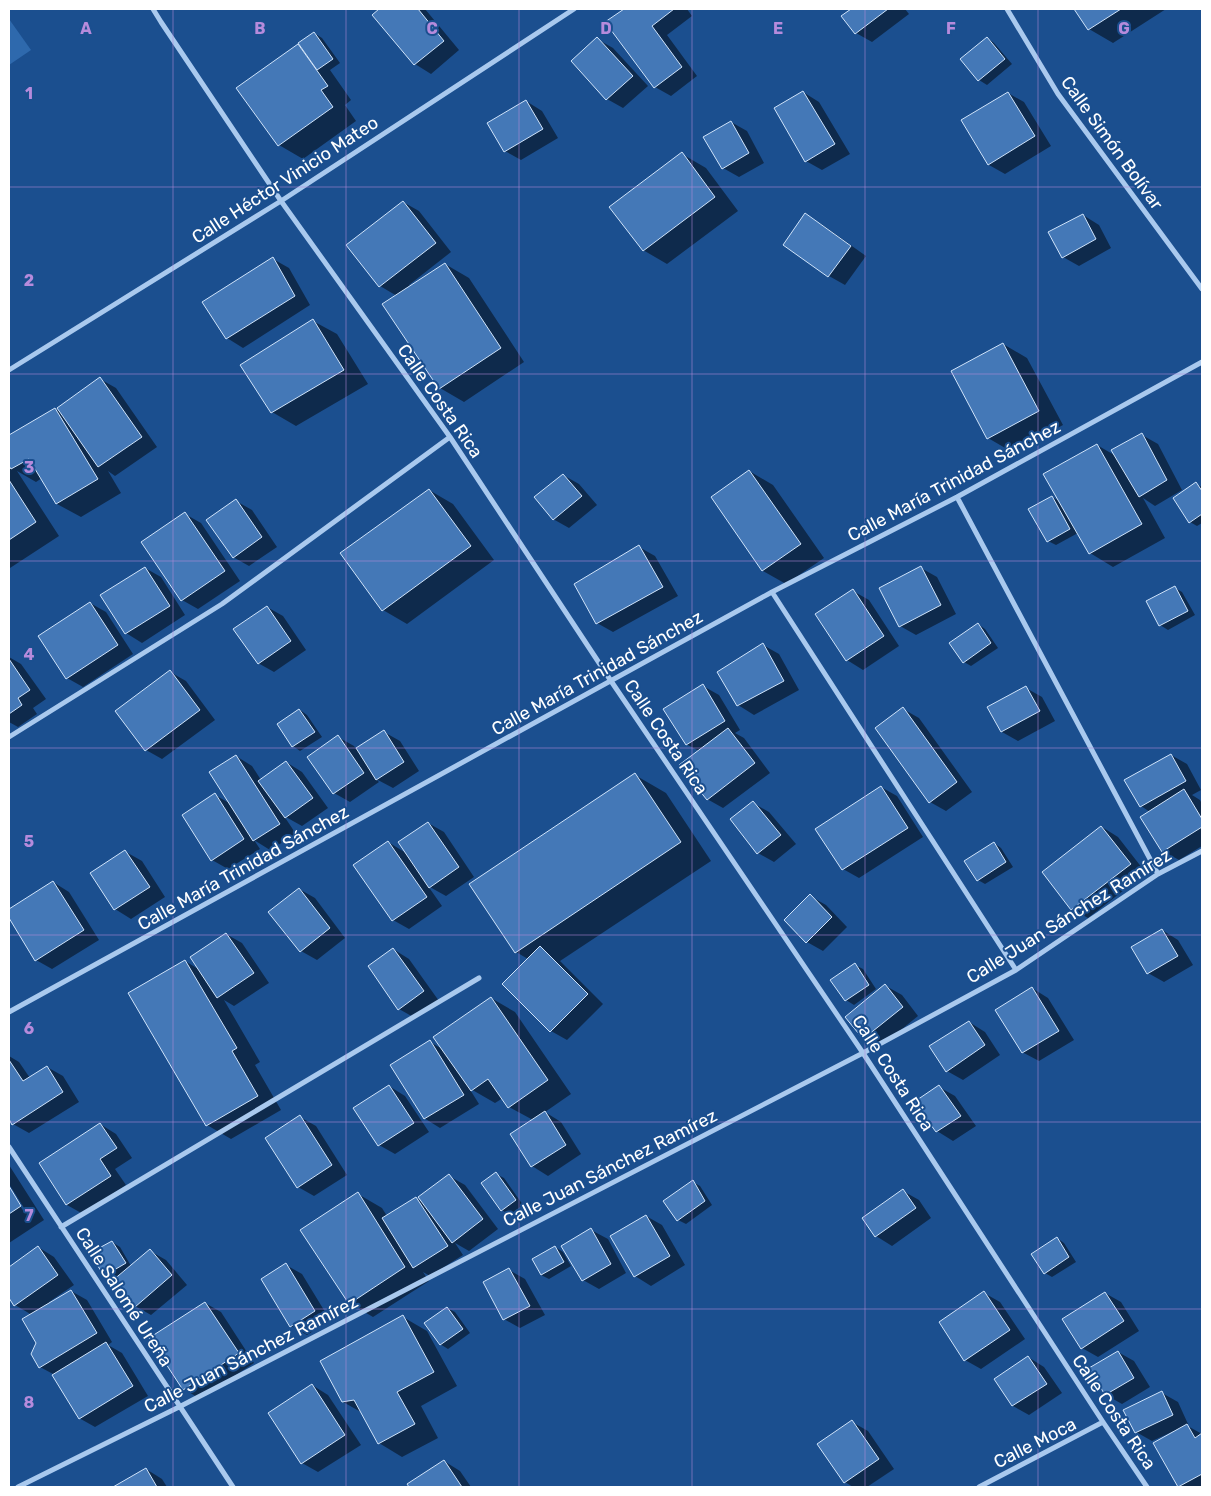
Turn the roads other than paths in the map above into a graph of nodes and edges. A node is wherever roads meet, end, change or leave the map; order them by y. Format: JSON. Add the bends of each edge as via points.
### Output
{"nodes":[{"id":1,"x":153,"y":9,"type":"edge"},
{"id":2,"x":574,"y":9,"type":"edge"},
{"id":3,"x":1006,"y":9,"type":"edge"},
{"id":4,"x":281,"y":201,"type":"junction"},
{"id":5,"x":1202,"y":289,"type":"edge"},
{"id":6,"x":1202,"y":362,"type":"edge"},
{"id":7,"x":9,"y":370,"type":"edge"},
{"id":8,"x":450,"y":437,"type":"junction"},
{"id":9,"x":957,"y":497,"type":"junction"},
{"id":10,"x":772,"y":592,"type":"junction"},
{"id":11,"x":611,"y":681,"type":"junction"},
{"id":12,"x":9,"y":738,"type":"edge"},
{"id":13,"x":1202,"y":851,"type":"edge"},
{"id":14,"x":1158,"y":874,"type":"junction"},
{"id":15,"x":1016,"y":970,"type":"junction"},
{"id":16,"x":480,"y":978,"type":"dead end"},
{"id":17,"x":9,"y":1012,"type":"edge"},
{"id":18,"x":863,"y":1053,"type":"junction"},
{"id":19,"x":9,"y":1147,"type":"edge"},
{"id":20,"x":61,"y":1227,"type":"junction"},
{"id":21,"x":179,"y":1407,"type":"junction"},
{"id":22,"x":1103,"y":1422,"type":"junction"},
{"id":23,"x":18,"y":1487,"type":"edge"},
{"id":24,"x":233,"y":1487,"type":"edge"},
{"id":25,"x":979,"y":1487,"type":"edge"},
{"id":26,"x":1147,"y":1487,"type":"edge"}],
"edges":[{"from":1,"to":4,"type":"street","name":"Calle Costa Rica"},
{"from":2,"to":4,"type":"street","name":"Calle Héctor Vinicio Mateo"},
{"from":3,"to":5,"type":"street","name":"Calle Simón Bolívar","via":[[1058,94]]},
{"from":4,"to":7,"type":"street","name":"Calle Héctor Vinicio Mateo"},
{"from":4,"to":8,"type":"street","name":"Calle Costa Rica"},
{"from":6,"to":9,"type":"street","name":"Calle María Trinidad Sánchez"},
{"from":8,"to":11,"type":"street","name":"Calle Costa Rica"},
{"from":8,"to":12,"type":"street","via":[[222,604]]},
{"from":9,"to":10,"type":"street","name":"Calle María Trinidad Sánchez"},
{"from":9,"to":14,"type":"street"},
{"from":10,"to":11,"type":"street","name":"Calle María Trinidad Sánchez"},
{"from":10,"to":15,"type":"street"},
{"from":11,"to":17,"type":"street","name":"Calle María Trinidad Sánchez"},
{"from":11,"to":18,"type":"street","name":"Calle Costa Rica"},
{"from":13,"to":14,"type":"street","name":"Calle Juan Sánchez Ramírez"},
{"from":14,"to":15,"type":"street","name":"Calle Juan Sánchez Ramírez"},
{"from":15,"to":18,"type":"street","name":"Calle Juan Sánchez Ramírez"},
{"from":16,"to":20,"type":"street"},
{"from":18,"to":21,"type":"street","name":"Calle Juan Sánchez Ramírez"},
{"from":18,"to":22,"type":"street","name":"Calle Costa Rica"},
{"from":19,"to":20,"type":"street","name":"Calle Salomé Ureña"},
{"from":20,"to":21,"type":"street","name":"Calle Salomé Ureña"},
{"from":21,"to":23,"type":"street","name":"Calle Juan Sánchez Ramírez"},
{"from":21,"to":24,"type":"street","name":"Calle Salomé Ureña"},
{"from":22,"to":25,"type":"street","name":"Calle Moca"},
{"from":22,"to":26,"type":"street","name":"Calle Costa Rica"}]}
